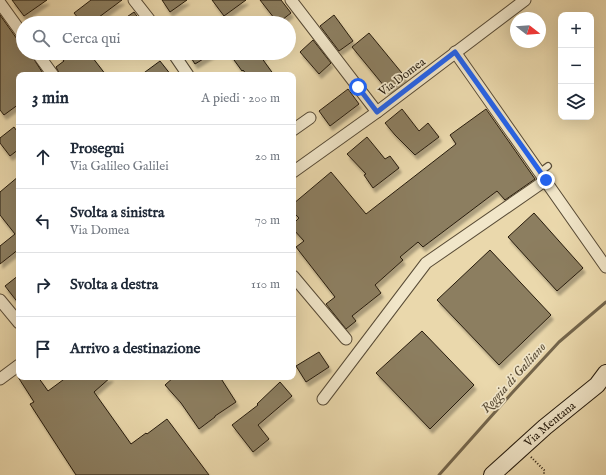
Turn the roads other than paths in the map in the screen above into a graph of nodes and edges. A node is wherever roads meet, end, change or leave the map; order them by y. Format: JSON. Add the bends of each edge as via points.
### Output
{"nodes":[{"id":1,"x":134,"y":0,"type":"edge"},
{"id":2,"x":291,"y":0,"type":"edge"},
{"id":3,"x":525,"y":0,"type":"edge"},
{"id":4,"x":0,"y":3,"type":"edge"},
{"id":5,"x":147,"y":16,"type":"edge"},
{"id":6,"x":16,"y":25,"type":"edge"},
{"id":7,"x":455,"y":52,"type":"junction"},
{"id":8,"x":41,"y":60,"type":"edge"},
{"id":9,"x":178,"y":60,"type":"edge"},
{"id":10,"x":51,"y":72,"type":"edge"},
{"id":11,"x":186,"y":72,"type":"edge"},
{"id":12,"x":377,"y":112,"type":"junction"},
{"id":13,"x":310,"y":118,"type":"dead end"},
{"id":14,"x":296,"y":128,"type":"edge"},
{"id":15,"x":296,"y":170,"type":"edge"},
{"id":16,"x":545,"y":172,"type":"junction"},
{"id":17,"x":606,"y":267,"type":"edge"},
{"id":18,"x":296,"y":280,"type":"edge"},
{"id":19,"x":0,"y":300,"type":"edge"},
{"id":20,"x":16,"y":319,"type":"edge"},
{"id":21,"x":346,"y":339,"type":"dead end"},
{"id":22,"x":16,"y":367,"type":"edge"},
{"id":23,"x":606,"y":373,"type":"edge"},
{"id":24,"x":0,"y":378,"type":"edge"},
{"id":25,"x":323,"y":399,"type":"dead end"},
{"id":26,"x":492,"y":475,"type":"edge"}],
"edges":[{"from":1,"to":5,"type":"street"},
{"from":2,"to":12,"type":"street"},
{"from":3,"to":7,"type":"street","name":"Via Domea"},
{"from":4,"to":6,"type":"street"},
{"from":7,"to":12,"type":"street","name":"Via Domea"},
{"from":7,"to":16,"type":"street"},
{"from":8,"to":10,"type":"street"},
{"from":9,"to":11,"type":"street"},
{"from":12,"to":15,"type":"street","name":"Via Domea"},
{"from":13,"to":14,"type":"street"},
{"from":16,"to":17,"type":"street"},
{"from":16,"to":25,"type":"street","via":[[426,263]]},
{"from":18,"to":21,"type":"street"},
{"from":19,"to":20,"type":"street"},
{"from":22,"to":24,"type":"street"},
{"from":23,"to":26,"type":"street","name":"Via Mentana","via":[[597,385]]}]}
